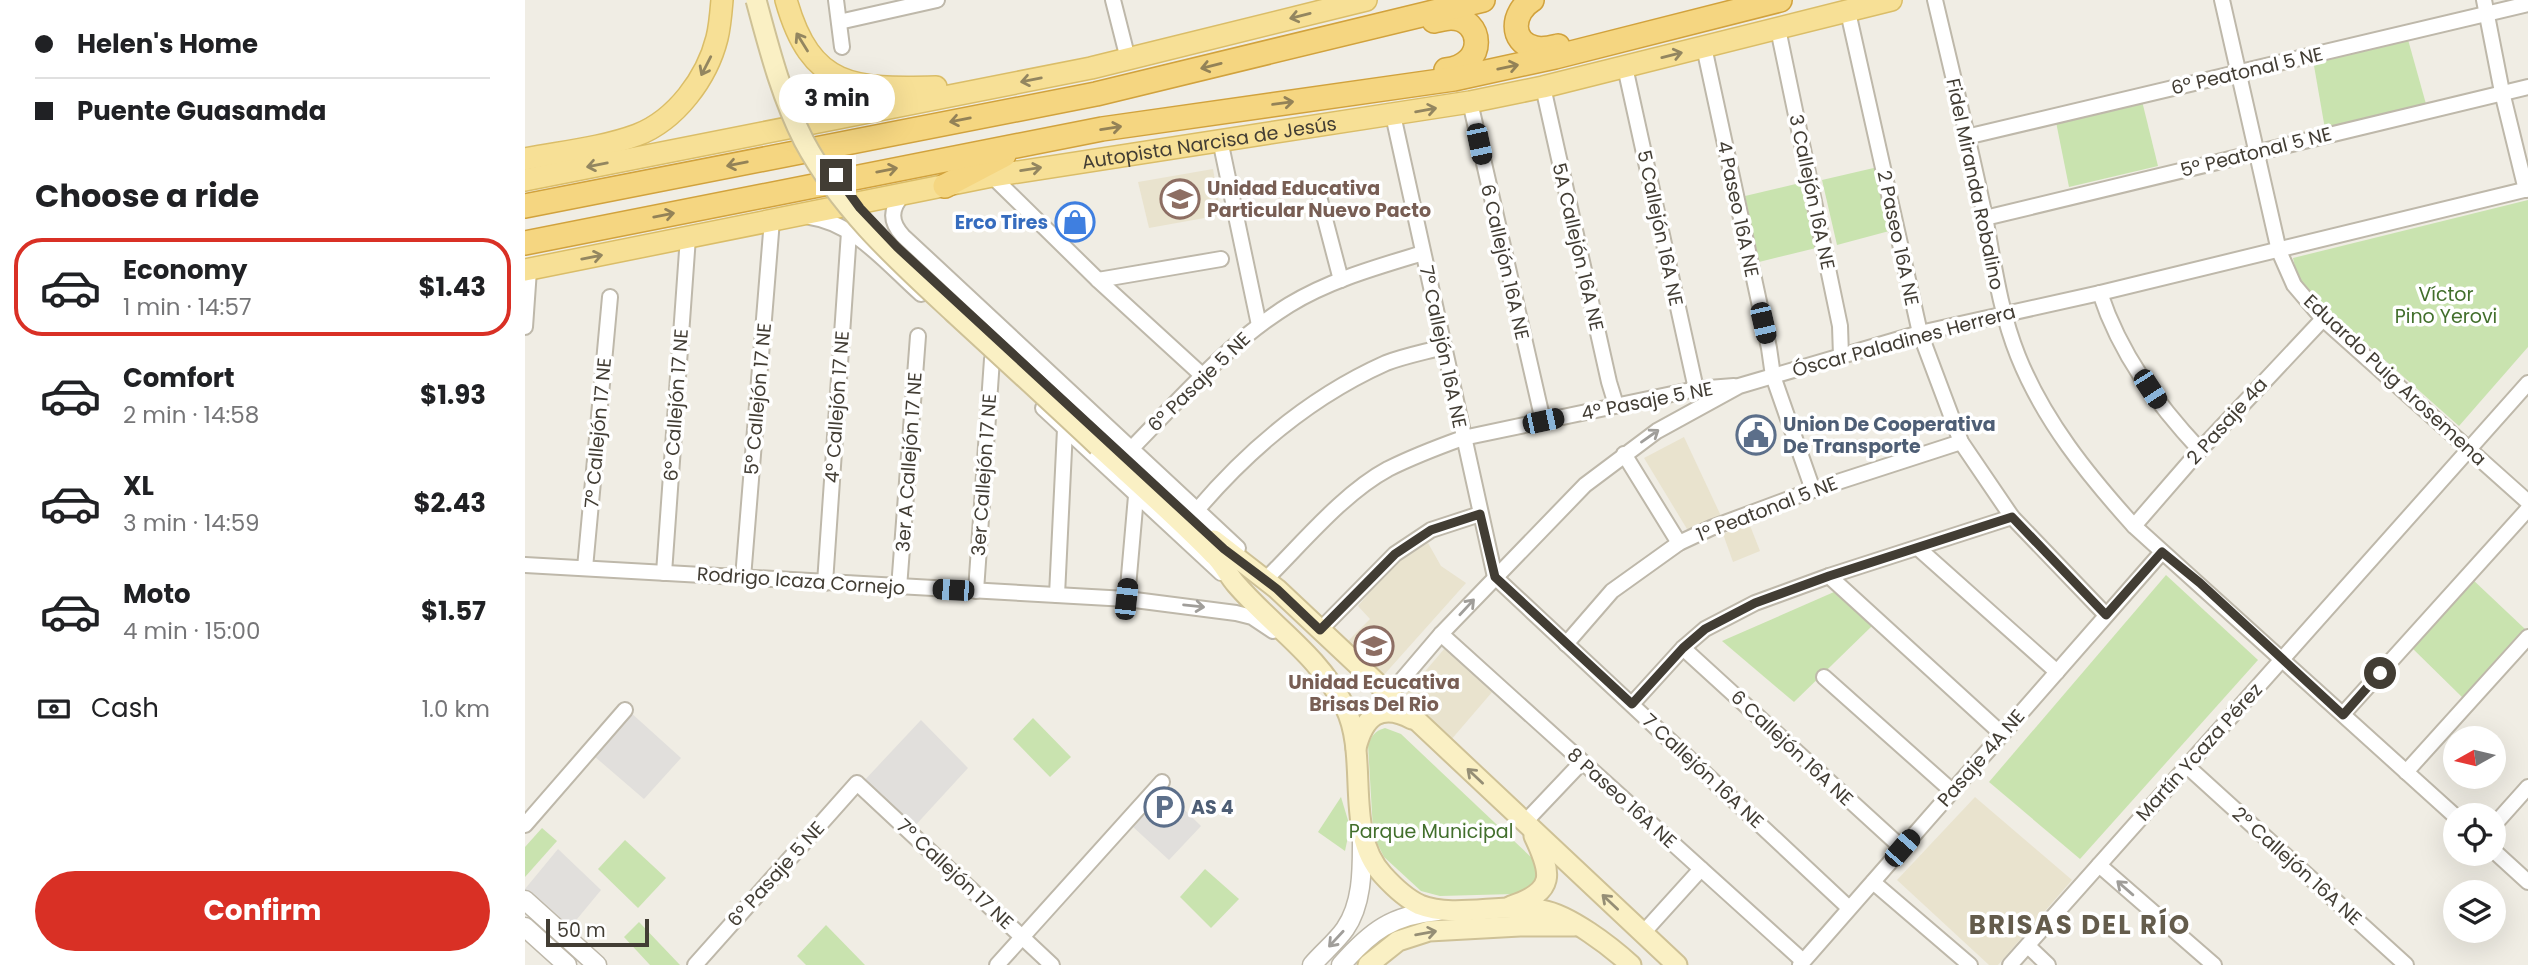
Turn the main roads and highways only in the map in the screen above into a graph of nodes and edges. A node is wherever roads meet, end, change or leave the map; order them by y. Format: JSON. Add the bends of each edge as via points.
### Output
{"nodes":[{"id":1,"x":722,"y":0,"type":"edge"},
{"id":2,"x":756,"y":0,"type":"edge"},
{"id":3,"x":764,"y":0,"type":"edge"},
{"id":4,"x":786,"y":0,"type":"edge"},
{"id":5,"x":1483,"y":0,"type":"edge"},
{"id":6,"x":1532,"y":0,"type":"edge"},
{"id":7,"x":1780,"y":0,"type":"edge"},
{"id":8,"x":1891,"y":0,"type":"edge"},
{"id":9,"x":1356,"y":1,"type":"edge"},
{"id":10,"x":1349,"y":32,"type":"junction"},
{"id":11,"x":1652,"y":33,"type":"junction"},
{"id":12,"x":1001,"y":86,"type":"junction"},
{"id":13,"x":1359,"y":93,"type":"junction"},
{"id":14,"x":1025,"y":144,"type":"junction"},
{"id":15,"x":525,"y":159,"type":"edge"},
{"id":16,"x":525,"y":180,"type":"edge"},
{"id":17,"x":945,"y":186,"type":"junction"},
{"id":18,"x":525,"y":206,"type":"edge"},
{"id":19,"x":525,"y":243,"type":"edge"},
{"id":20,"x":527,"y":270,"type":"edge"},
{"id":21,"x":1102,"y":442,"type":"junction"},
{"id":22,"x":1416,"y":721,"type":"junction"},
{"id":23,"x":1356,"y":749,"type":"junction"},
{"id":24,"x":1527,"y":825,"type":"junction"},
{"id":25,"x":1510,"y":906,"type":"junction"},
{"id":26,"x":1577,"y":926,"type":"junction"},
{"id":27,"x":1368,"y":965,"type":"edge"},
{"id":28,"x":1631,"y":965,"type":"edge"},
{"id":29,"x":1677,"y":965,"type":"edge"}],
"edges":[{"from":1,"to":15,"type":"main road","one_way":true,"via":[[711,56],[667,118],[637,135]]},
{"from":2,"to":21,"type":"main road","bridge":true,"via":[[788,104],[837,194],[892,256]]},
{"from":3,"to":21,"type":"main road","via":[[798,108],[827,162],[860,208]]},
{"from":12,"to":4,"type":"main road","one_way":true,"via":[[880,89],[839,78],[802,44]]},
{"from":5,"to":10,"type":"highway"},
{"from":6,"to":11,"type":"highway","via":[[1518,11],[1516,29],[1524,43],[1538,49],[1620,30]]},
{"from":7,"to":11,"type":"highway","name":"Autopista Narcisa de Jesús"},
{"from":17,"to":8,"type":"main road","name":"Autopista Narcisa de Jesús","one_way":true,"via":[[1470,102]]},
{"from":9,"to":12,"type":"main road","one_way":true},
{"from":10,"to":13,"type":"highway","via":[[1381,34],[1451,18],[1467,24],[1476,38],[1474,54],[1464,66],[1390,78]]},
{"from":10,"to":18,"type":"highway","one_way":true,"via":[[1095,94]]},
{"from":13,"to":11,"type":"highway","name":"Autopista Narcisa de Jesús","one_way":true,"via":[[1454,79]]},
{"from":12,"to":16,"type":"main road","one_way":true},
{"from":14,"to":13,"type":"highway","name":"Autopista Narcisa de Jesús","one_way":true},
{"from":14,"to":17,"type":"highway"},
{"from":19,"to":14,"type":"highway","name":"Autopista Narcisa de Jesús","one_way":true},
{"from":20,"to":17,"type":"main road","name":"Autopista Narcisa de Jesús","one_way":true},
{"from":21,"to":22,"type":"main road","via":[[1224,549],[1274,582]]},
{"from":21,"to":23,"type":"main road","via":[[1314,660],[1347,711]]},
{"from":22,"to":23,"type":"main road","via":[[1394,713],[1374,716],[1363,726]]},
{"from":24,"to":22,"type":"main road","one_way":true},
{"from":23,"to":25,"type":"main road","via":[[1362,828],[1383,874],[1422,906],[1450,910]]},
{"from":24,"to":25,"type":"main road","via":[[1544,856],[1547,876],[1536,895]]},
{"from":29,"to":24,"type":"main road","one_way":true},
{"from":25,"to":26,"type":"main road","via":[[1559,915]]},
{"from":27,"to":26,"type":"main road","one_way":true,"via":[[1398,941],[1429,931]]},
{"from":26,"to":28,"type":"main road"}]}
